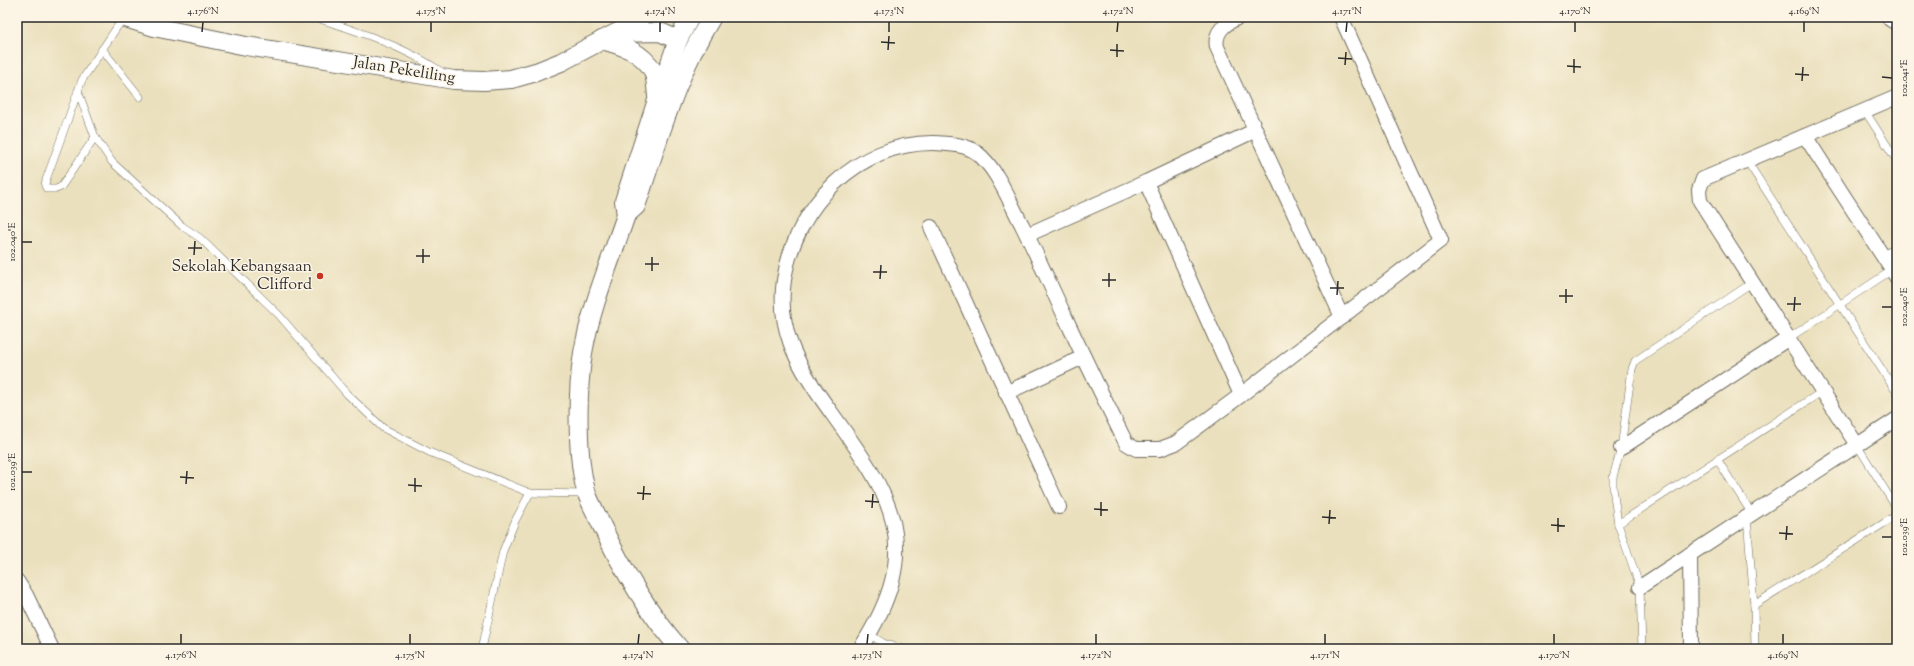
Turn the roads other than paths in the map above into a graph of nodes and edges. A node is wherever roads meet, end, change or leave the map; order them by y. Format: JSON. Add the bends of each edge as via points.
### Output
{"nodes":[{"id":1,"x":123,"y":17,"type":"edge"},
{"id":2,"x":314,"y":17,"type":"edge"},
{"id":3,"x":641,"y":17,"type":"edge"},
{"id":4,"x":690,"y":17,"type":"edge"},
{"id":5,"x":1239,"y":17,"type":"edge"},
{"id":6,"x":1341,"y":17,"type":"edge"},
{"id":7,"x":1892,"y":17,"type":"edge"},
{"id":8,"x":1897,"y":20,"type":"edge"},
{"id":9,"x":709,"y":22,"type":"edge"},
{"id":10,"x":609,"y":37,"type":"junction"},
{"id":11,"x":678,"y":40,"type":"junction"},
{"id":12,"x":102,"y":49,"type":"junction"},
{"id":13,"x":682,"y":75,"type":"junction"},
{"id":14,"x":454,"y":80,"type":"junction"},
{"id":15,"x":78,"y":91,"type":"junction"},
{"id":16,"x":140,"y":97,"type":"dead end"},
{"id":17,"x":658,"y":97,"type":"junction"},
{"id":18,"x":1897,"y":97,"type":"edge"},
{"id":19,"x":1864,"y":111,"type":"junction"},
{"id":20,"x":1256,"y":130,"type":"junction"},
{"id":21,"x":1805,"y":136,"type":"junction"},
{"id":22,"x":95,"y":137,"type":"junction"},
{"id":23,"x":1747,"y":160,"type":"junction"},
{"id":24,"x":1897,"y":161,"type":"edge"},
{"id":25,"x":1146,"y":182,"type":"junction"},
{"id":26,"x":626,"y":215,"type":"junction"},
{"id":27,"x":931,"y":227,"type":"dead end"},
{"id":28,"x":1027,"y":235,"type":"junction"},
{"id":29,"x":1897,"y":246,"type":"edge"},
{"id":30,"x":1883,"y":256,"type":"junction"},
{"id":31,"x":1894,"y":274,"type":"edge"},
{"id":32,"x":1753,"y":282,"type":"junction"},
{"id":33,"x":1840,"y":305,"type":"junction"},
{"id":34,"x":1342,"y":317,"type":"junction"},
{"id":35,"x":1789,"y":338,"type":"junction"},
{"id":36,"x":1084,"y":357,"type":"junction"},
{"id":37,"x":1822,"y":391,"type":"junction"},
{"id":38,"x":1006,"y":393,"type":"junction"},
{"id":39,"x":1897,"y":393,"type":"edge"},
{"id":40,"x":1241,"y":395,"type":"junction"},
{"id":41,"x":1897,"y":419,"type":"edge"},
{"id":42,"x":1857,"y":445,"type":"junction"},
{"id":43,"x":1621,"y":448,"type":"junction"},
{"id":44,"x":1717,"y":460,"type":"junction"},
{"id":45,"x":530,"y":493,"type":"junction"},
{"id":46,"x":587,"y":494,"type":"junction"},
{"id":47,"x":1059,"y":507,"type":"dead end"},
{"id":48,"x":1897,"y":509,"type":"edge"},
{"id":49,"x":1750,"y":515,"type":"junction"},
{"id":50,"x":1897,"y":515,"type":"edge"},
{"id":51,"x":1618,"y":524,"type":"junction"},
{"id":52,"x":1690,"y":554,"type":"junction"},
{"id":53,"x":17,"y":581,"type":"edge"},
{"id":54,"x":1640,"y":587,"type":"junction"},
{"id":55,"x":1754,"y":605,"type":"junction"},
{"id":56,"x":870,"y":634,"type":"junction"},
{"id":57,"x":881,"y":646,"type":"edge"},
{"id":58,"x":52,"y":649,"type":"edge"},
{"id":59,"x":482,"y":649,"type":"edge"},
{"id":60,"x":680,"y":649,"type":"edge"},
{"id":61,"x":860,"y":649,"type":"edge"},
{"id":62,"x":903,"y":649,"type":"edge"},
{"id":63,"x":1642,"y":649,"type":"edge"},
{"id":64,"x":1691,"y":649,"type":"edge"},
{"id":65,"x":1755,"y":649,"type":"edge"}],
"edges":[{"from":1,"to":12,"type":"lane"},
{"from":1,"to":14,"type":"street","name":"Jalan Pekeliling","via":[[154,27],[239,45]]},
{"from":2,"to":14,"type":"lane","via":[[403,51],[430,64]]},
{"from":3,"to":10,"type":"street"},
{"from":4,"to":11,"type":"street"},
{"from":5,"to":20,"type":"street","via":[[1221,28],[1216,41]]},
{"from":6,"to":34,"type":"street","via":[[1441,240]]},
{"from":7,"to":8,"type":"main road"},
{"from":9,"to":11,"type":"street"},
{"from":9,"to":13,"type":"street"},
{"from":10,"to":11,"type":"street","name":"Jalan Pekeliling","via":[[660,32]]},
{"from":10,"to":14,"type":"street","name":"Jalan Pekeliling","via":[[536,72],[490,81]]},
{"from":10,"to":17,"type":"street","via":[[638,54],[653,72]]},
{"from":11,"to":13,"type":"street"},
{"from":11,"to":17,"type":"street"},
{"from":12,"to":15,"type":"lane"},
{"from":12,"to":16,"type":"lane"},
{"from":13,"to":26,"type":"street","via":[[636,206]]},
{"from":15,"to":22,"type":"lane"},
{"from":15,"to":22,"type":"lane","via":[[46,180],[47,189],[61,187]]},
{"from":17,"to":26,"type":"street","via":[[624,201]]},
{"from":18,"to":19,"type":"street"},
{"from":19,"to":21,"type":"street"},
{"from":19,"to":24,"type":"lane"},
{"from":20,"to":25,"type":"street"},
{"from":20,"to":34,"type":"street"},
{"from":21,"to":23,"type":"street"},
{"from":21,"to":30,"type":"street"},
{"from":22,"to":45,"type":"lane","via":[[112,162],[182,226],[200,238],[279,315],[347,394],[383,428],[429,452]]},
{"from":23,"to":32,"type":"street","via":[[1703,179],[1699,190],[1700,201]]},
{"from":23,"to":33,"type":"lane"},
{"from":25,"to":28,"type":"street"},
{"from":25,"to":40,"type":"street"},
{"from":26,"to":46,"type":"street","via":[[595,306],[583,353],[579,420]]},
{"from":27,"to":38,"type":"street"},
{"from":28,"to":36,"type":"street"},
{"from":28,"to":56,"type":"street","via":[[988,163],[976,152],[966,146],[919,143],[896,147],[870,157],[847,172],[821,196],[802,223],[789,253],[783,305],[792,351],[803,373],[869,466],[892,516],[897,558],[886,599]]},
{"from":29,"to":30,"type":"lane"},
{"from":30,"to":31,"type":"street"},
{"from":31,"to":33,"type":"lane"},
{"from":32,"to":35,"type":"street"},
{"from":32,"to":43,"type":"lane","via":[[1635,361]]},
{"from":33,"to":35,"type":"lane"},
{"from":33,"to":39,"type":"lane"},
{"from":34,"to":40,"type":"street"},
{"from":35,"to":37,"type":"street"},
{"from":35,"to":43,"type":"street"},
{"from":36,"to":38,"type":"street"},
{"from":36,"to":40,"type":"street","via":[[1126,443],[1136,449],[1160,450],[1176,443]]},
{"from":37,"to":42,"type":"street"},
{"from":37,"to":44,"type":"lane"},
{"from":38,"to":47,"type":"street"},
{"from":41,"to":42,"type":"street"},
{"from":42,"to":48,"type":"lane"},
{"from":42,"to":49,"type":"street"},
{"from":43,"to":51,"type":"lane","via":[[1612,488]]},
{"from":44,"to":49,"type":"lane"},
{"from":44,"to":51,"type":"lane"},
{"from":45,"to":46,"type":"lane"},
{"from":45,"to":59,"type":"lane","via":[[503,551]]},
{"from":46,"to":60,"type":"street","via":[[614,552],[660,627]]},
{"from":49,"to":52,"type":"street"},
{"from":49,"to":55,"type":"lane"},
{"from":50,"to":55,"type":"lane"},
{"from":51,"to":54,"type":"lane"},
{"from":52,"to":54,"type":"street"},
{"from":52,"to":64,"type":"street"},
{"from":53,"to":58,"type":"street"},
{"from":54,"to":63,"type":"lane"},
{"from":55,"to":65,"type":"lane"},
{"from":56,"to":57,"type":"lane"},
{"from":56,"to":61,"type":"street"},
{"from":57,"to":62,"type":"lane"}]}
